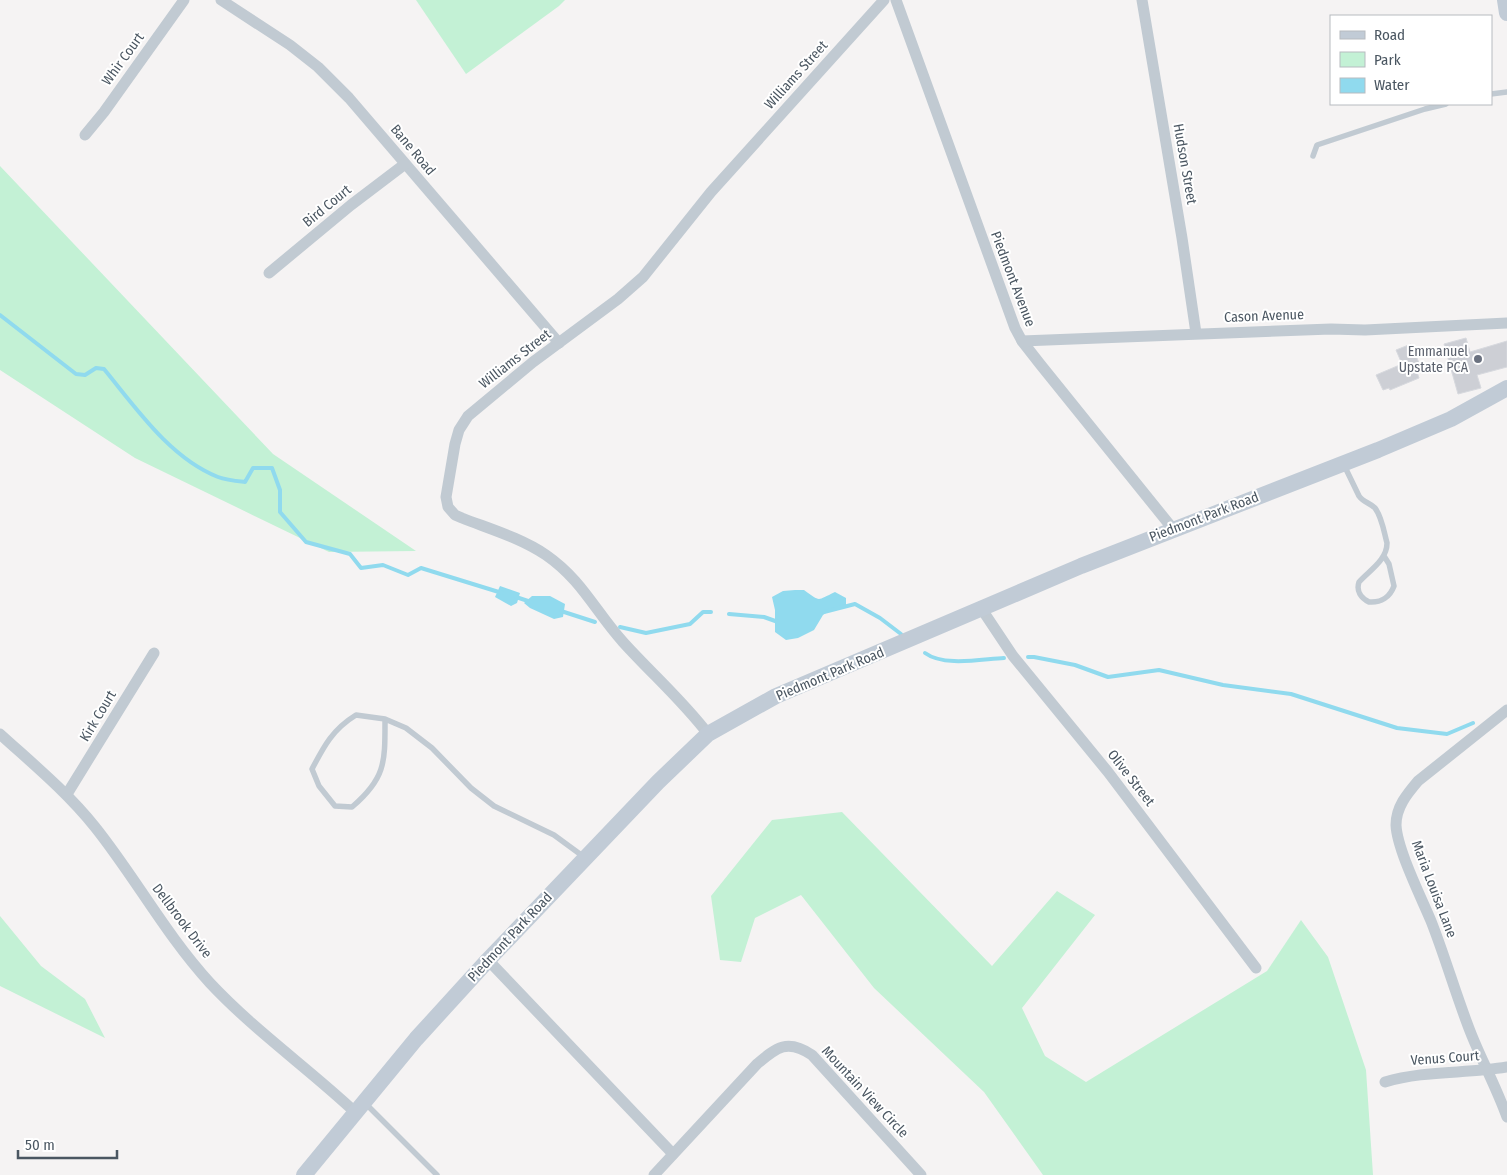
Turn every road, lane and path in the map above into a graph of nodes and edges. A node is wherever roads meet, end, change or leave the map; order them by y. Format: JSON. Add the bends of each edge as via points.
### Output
{"nodes":[{"id":1,"x":184,"y":0,"type":"edge"},
{"id":2,"x":221,"y":0,"type":"edge"},
{"id":3,"x":884,"y":0,"type":"edge"},
{"id":4,"x":896,"y":0,"type":"edge"},
{"id":5,"x":1142,"y":0,"type":"edge"},
{"id":6,"x":1505,"y":0,"type":"edge"},
{"id":7,"x":1507,"y":13,"type":"edge"},
{"id":8,"x":1507,"y":92,"type":"edge"},
{"id":9,"x":1492,"y":94,"type":"edge"},
{"id":10,"x":1442,"y":105,"type":"edge"},
{"id":11,"x":85,"y":135,"type":"dead end"},
{"id":12,"x":1313,"y":156,"type":"dead end"},
{"id":13,"x":405,"y":164,"type":"junction"},
{"id":14,"x":269,"y":273,"type":"dead end"},
{"id":15,"x":1507,"y":323,"type":"edge"},
{"id":16,"x":1196,"y":334,"type":"junction"},
{"id":17,"x":1022,"y":341,"type":"junction"},
{"id":18,"x":559,"y":343,"type":"junction"},
{"id":19,"x":1507,"y":388,"type":"edge"},
{"id":20,"x":1343,"y":463,"type":"junction"},
{"id":21,"x":1173,"y":529,"type":"junction"},
{"id":22,"x":1384,"y":556,"type":"junction"},
{"id":23,"x":981,"y":608,"type":"junction"},
{"id":24,"x":154,"y":653,"type":"dead end"},
{"id":25,"x":1507,"y":710,"type":"edge"},
{"id":26,"x":385,"y":719,"type":"junction"},
{"id":27,"x":0,"y":734,"type":"edge"},
{"id":28,"x":708,"y":734,"type":"junction"},
{"id":29,"x":67,"y":794,"type":"junction"},
{"id":30,"x":585,"y":858,"type":"junction"},
{"id":31,"x":488,"y":960,"type":"junction"},
{"id":32,"x":1256,"y":968,"type":"dead end"},
{"id":33,"x":1507,"y":1067,"type":"edge"},
{"id":34,"x":1487,"y":1070,"type":"junction"},
{"id":35,"x":1385,"y":1082,"type":"dead end"},
{"id":36,"x":359,"y":1107,"type":"junction"},
{"id":37,"x":1507,"y":1117,"type":"edge"},
{"id":38,"x":674,"y":1154,"type":"junction"},
{"id":39,"x":304,"y":1175,"type":"edge"},
{"id":40,"x":437,"y":1175,"type":"edge"},
{"id":41,"x":654,"y":1175,"type":"edge"},
{"id":42,"x":921,"y":1175,"type":"edge"}],
"edges":[{"from":1,"to":11,"type":"street","name":"Whir Court"},
{"from":2,"to":13,"type":"street","name":"Bane Road","via":[[318,67]]},
{"from":3,"to":18,"type":"street","name":"Williams Street","via":[[711,192],[643,277]]},
{"from":4,"to":17,"type":"street","name":"Piedmont Avenue","via":[[1004,300]]},
{"from":5,"to":16,"type":"street","name":"Hudson Street"},
{"from":6,"to":7,"type":"street"},
{"from":8,"to":9,"type":"lane"},
{"from":10,"to":12,"type":"lane","via":[[1317,145]]},
{"from":13,"to":14,"type":"street","name":"Bird Court"},
{"from":13,"to":18,"type":"street","name":"Bane Road"},
{"from":15,"to":16,"type":"street","name":"Cason Avenue"},
{"from":16,"to":17,"type":"street","name":"Cason Avenue"},
{"from":17,"to":21,"type":"street","name":"Piedmont Avenue"},
{"from":18,"to":28,"type":"street","name":"Williams Street","via":[[468,416],[455,444],[446,502],[456,515],[532,546],[568,572],[622,641]]},
{"from":19,"to":20,"type":"street","name":"Piedmont Park Road","via":[[1451,419]]},
{"from":20,"to":21,"type":"street","name":"Piedmont Park Road"},
{"from":20,"to":22,"type":"lane","via":[[1362,501],[1376,510],[1387,542]]},
{"from":21,"to":23,"type":"street","name":"Piedmont Park Road"},
{"from":22,"to":22,"type":"lane","via":[[1359,582],[1361,596],[1369,602],[1389,596],[1394,586]]},
{"from":23,"to":28,"type":"street","name":"Piedmont Park Road","via":[[776,696]]},
{"from":23,"to":32,"type":"street","name":"Olive Street","via":[[1013,656],[1108,772]]},
{"from":24,"to":29,"type":"street","name":"Kirk Court"},
{"from":25,"to":34,"type":"street","name":"Maria Louisa Lane","via":[[1408,792],[1400,806],[1396,824],[1404,856]]},
{"from":26,"to":26,"type":"lane","via":[[356,715],[342,724],[326,742],[312,769],[319,786],[335,806],[352,807],[365,796],[380,774],[385,754]]},
{"from":26,"to":30,"type":"lane","via":[[406,728],[432,748],[471,788],[494,806],[554,835]]},
{"from":27,"to":29,"type":"street","name":"Dellbrook Drive"},
{"from":28,"to":30,"type":"street","name":"Piedmont Park Road"},
{"from":29,"to":36,"type":"street","name":"Dellbrook Drive","via":[[96,828],[172,936],[209,982],[230,1003]]},
{"from":30,"to":31,"type":"street","name":"Piedmont Park Road"},
{"from":31,"to":36,"type":"street","name":"Piedmont Park Road"},
{"from":31,"to":38,"type":"street"},
{"from":33,"to":34,"type":"street","name":"Venus Court"},
{"from":34,"to":35,"type":"street","name":"Venus Court","via":[[1408,1076]]},
{"from":34,"to":37,"type":"street","name":"Maria Louisa Lane"},
{"from":36,"to":39,"type":"street","name":"Piedmont Park Road"},
{"from":36,"to":40,"type":"lane"},
{"from":38,"to":41,"type":"street","name":"Mountain View Circle"},
{"from":38,"to":42,"type":"street","name":"Mountain View Circle","via":[[757,1064],[774,1050],[793,1046],[812,1055]]}]}
